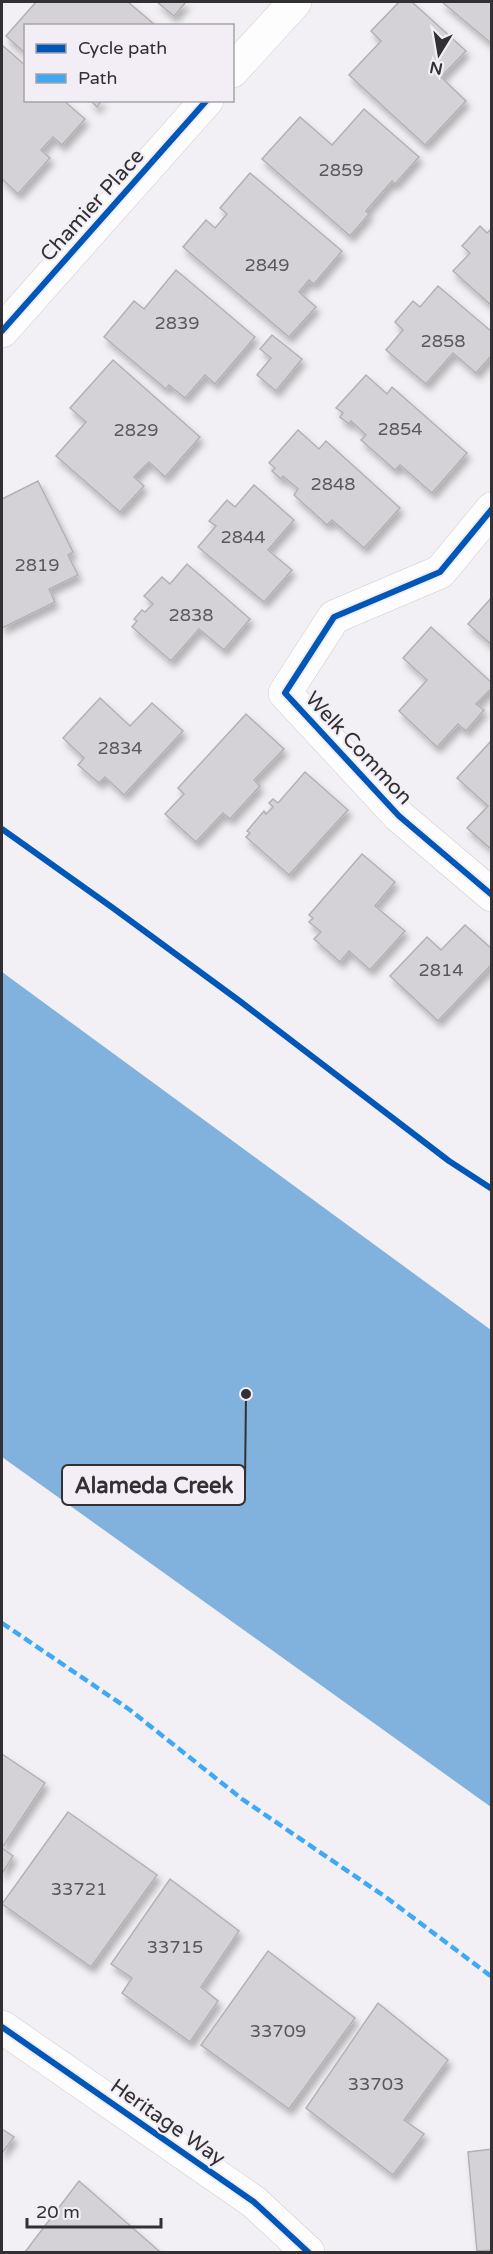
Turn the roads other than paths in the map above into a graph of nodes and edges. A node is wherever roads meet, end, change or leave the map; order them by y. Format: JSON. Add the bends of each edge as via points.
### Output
{"nodes":[{"id":1,"x":295,"y":2,"type":"edge"},
{"id":2,"x":234,"y":69,"type":"edge"},
{"id":3,"x":205,"y":102,"type":"edge"},
{"id":4,"x":2,"y":331,"type":"edge"},
{"id":5,"x":492,"y":509,"type":"edge"},
{"id":6,"x":492,"y":895,"type":"edge"},
{"id":7,"x":2,"y":2027,"type":"edge"},
{"id":8,"x":308,"y":2253,"type":"edge"}],
"edges":[{"from":1,"to":2,"type":"street"},
{"from":3,"to":4,"type":"street","name":"Chamier Place"},
{"from":5,"to":6,"type":"street","name":"Welk Common","via":[[440,572],[334,617],[285,693],[399,816]]},
{"from":7,"to":8,"type":"street","name":"Heritage Way","via":[[254,2202]]}]}
